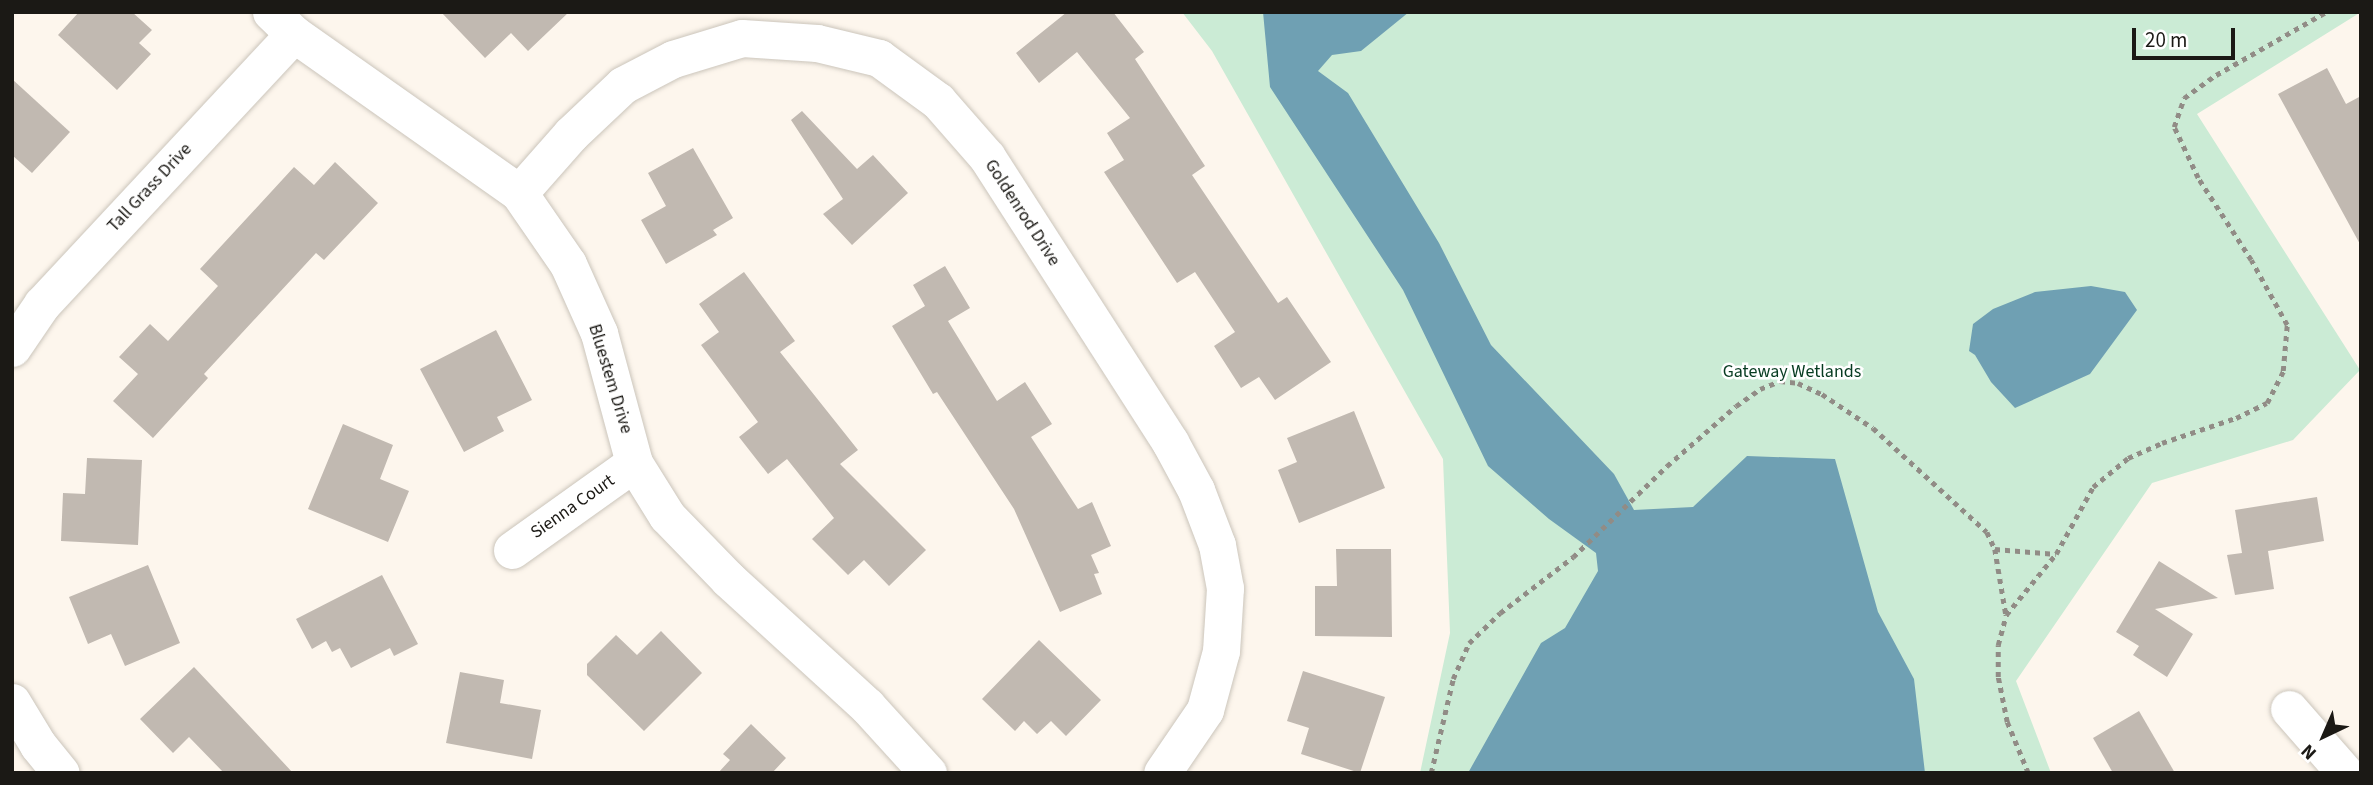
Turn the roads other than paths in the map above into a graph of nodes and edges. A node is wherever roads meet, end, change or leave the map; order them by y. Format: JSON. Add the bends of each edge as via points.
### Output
{"nodes":[{"id":1,"x":283,"y":23,"type":"edge"},
{"id":2,"x":519,"y":193,"type":"junction"},
{"id":3,"x":12,"y":348,"type":"edge"},
{"id":4,"x":634,"y":463,"type":"junction"},
{"id":5,"x":512,"y":550,"type":"dead end"},
{"id":6,"x":12,"y":702,"type":"edge"},
{"id":7,"x":2289,"y":709,"type":"dead end"},
{"id":8,"x":61,"y":773,"type":"edge"},
{"id":9,"x":928,"y":773,"type":"edge"},
{"id":10,"x":1163,"y":773,"type":"edge"},
{"id":11,"x":2345,"y":773,"type":"edge"}],
"edges":[{"from":1,"to":2,"type":"street","name":"Bluestem Drive"},
{"from":1,"to":3,"type":"street","name":"Tall Grass Drive","via":[[51,294]]},
{"from":2,"to":4,"type":"street","name":"Bluestem Drive","via":[[568,264],[599,333]]},
{"from":2,"to":10,"type":"street","name":"Goldenrod Drive","via":[[570,134],[623,85],[673,59],[742,38],[817,43],[879,58],[937,101],[987,157],[1170,442],[1196,489],[1217,545],[1225,588],[1221,651],[1205,710]]},
{"from":4,"to":5,"type":"street","name":"Sienna Court"},
{"from":4,"to":9,"type":"street","name":"Bluestem Drive","via":[[676,525],[867,706]]},
{"from":6,"to":8,"type":"street"},
{"from":7,"to":11,"type":"street"}]}
